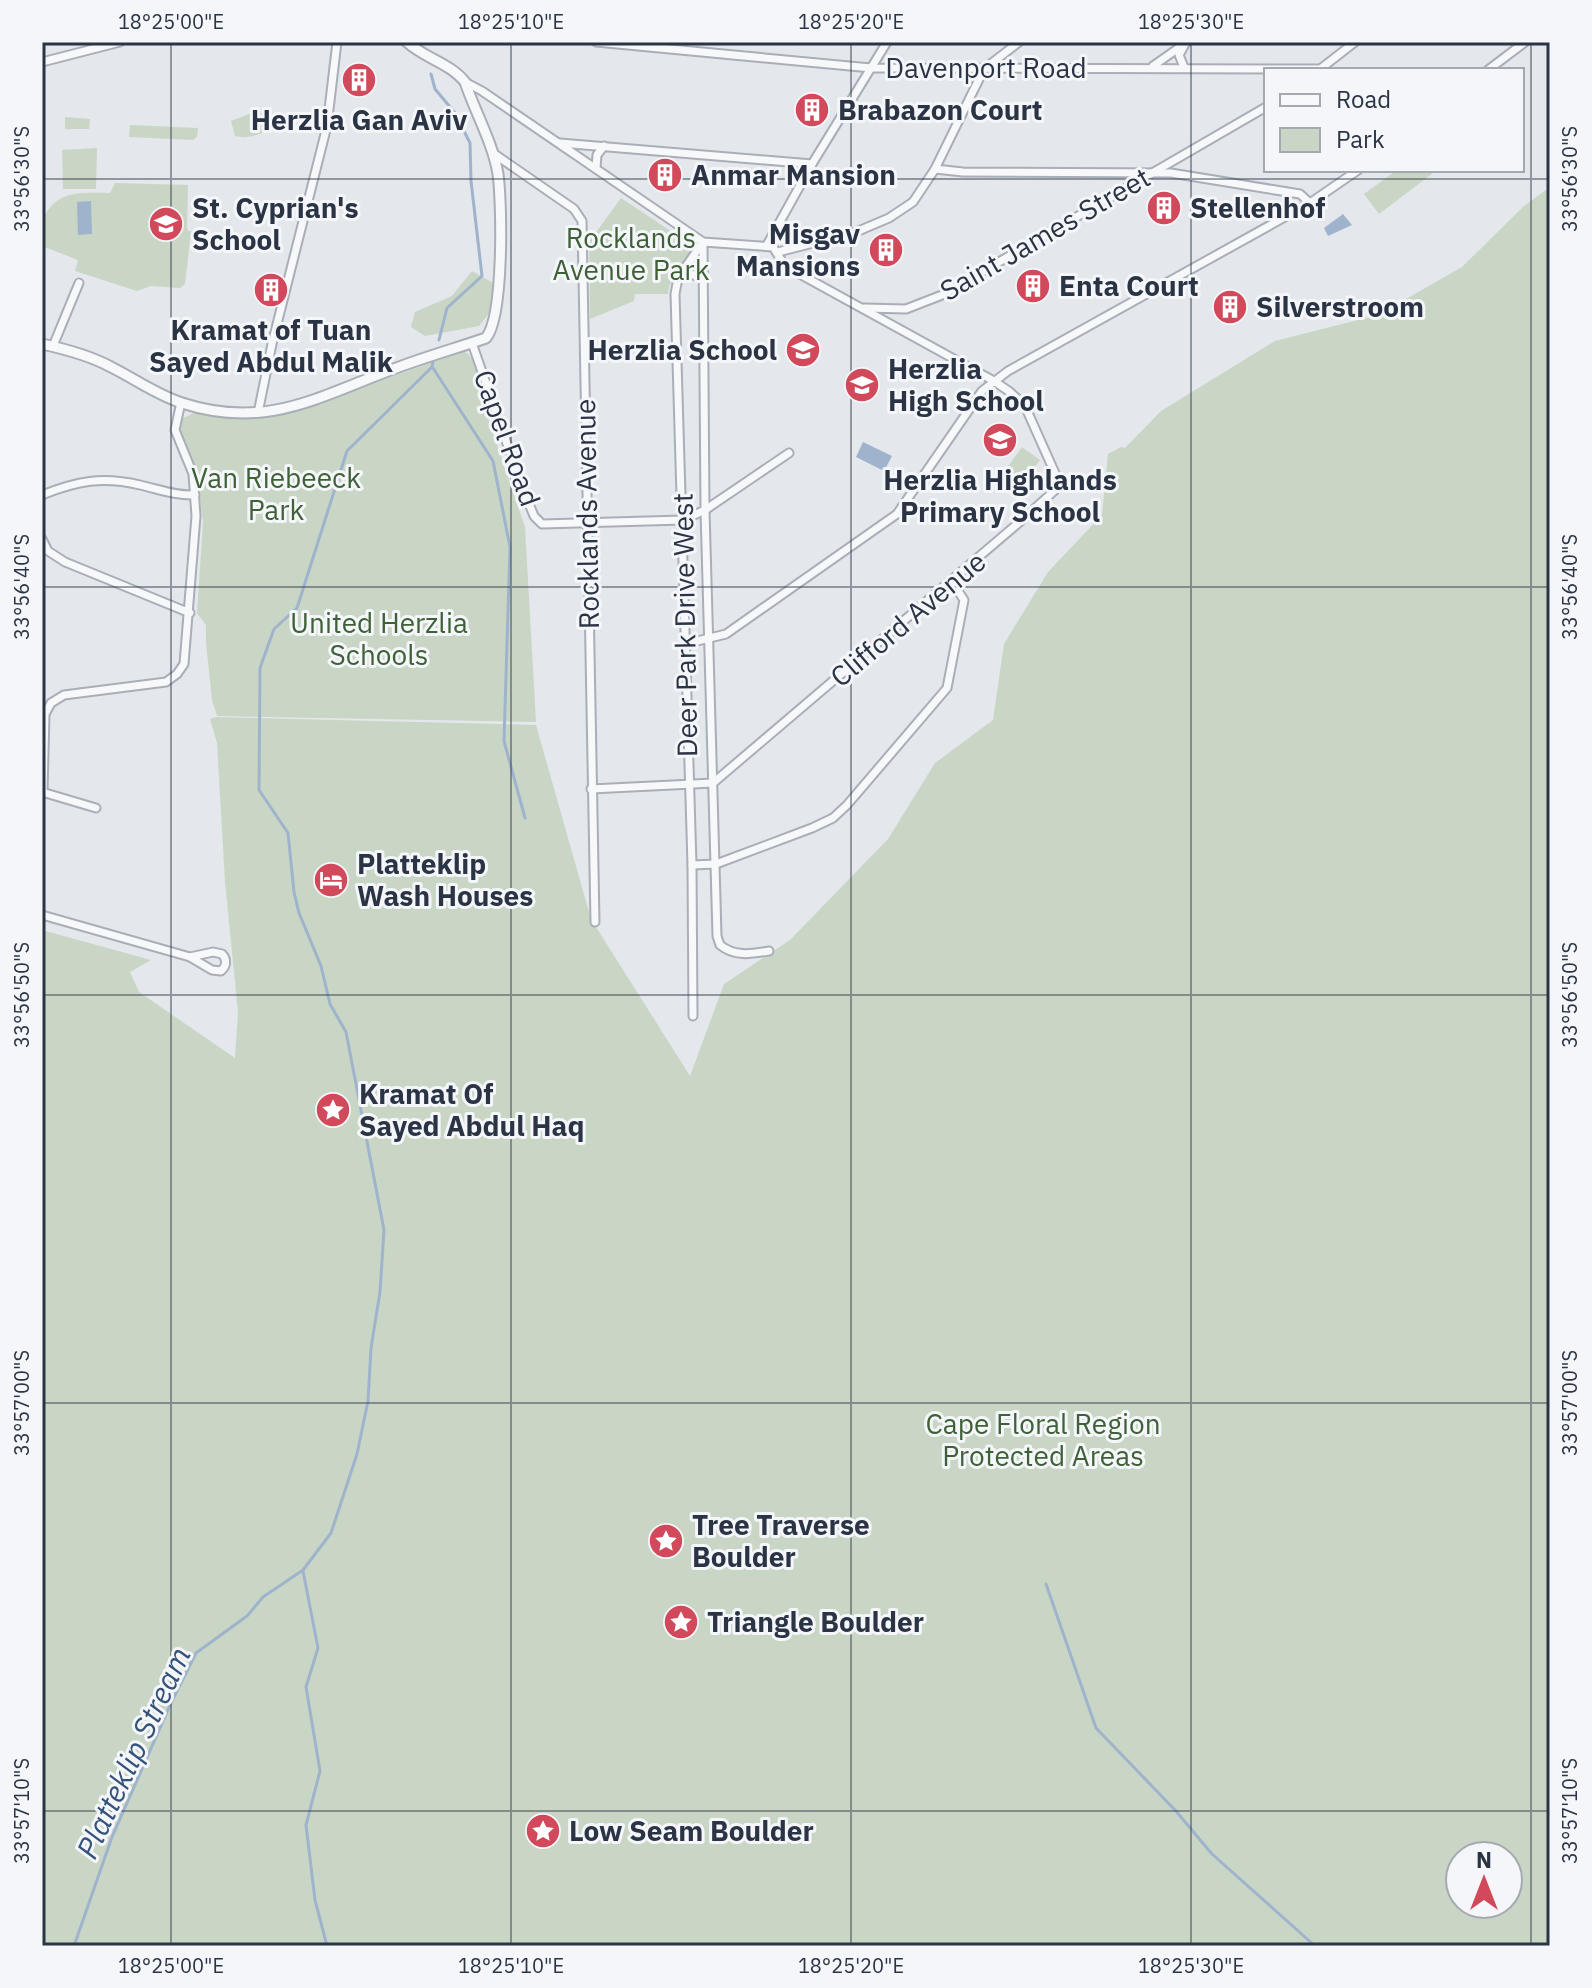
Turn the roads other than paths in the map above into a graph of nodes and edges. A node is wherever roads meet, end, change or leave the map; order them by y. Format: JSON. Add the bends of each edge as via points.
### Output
{"nodes":[{"id":1,"x":120,"y":42,"type":"edge"},
{"id":2,"x":337,"y":42,"type":"edge"},
{"id":3,"x":596,"y":42,"type":"edge"},
{"id":4,"x":887,"y":42,"type":"edge"},
{"id":5,"x":1019,"y":42,"type":"edge"},
{"id":6,"x":1355,"y":42,"type":"edge"},
{"id":7,"x":1525,"y":42,"type":"edge"},
{"id":8,"x":628,"y":43,"type":"edge"},
{"id":9,"x":1186,"y":43,"type":"edge"},
{"id":10,"x":412,"y":44,"type":"edge"},
{"id":11,"x":42,"y":62,"type":"edge"},
{"id":12,"x":1152,"y":67,"type":"junction"},
{"id":13,"x":1184,"y":67,"type":"junction"},
{"id":14,"x":871,"y":68,"type":"junction"},
{"id":15,"x":1321,"y":68,"type":"edge"},
{"id":16,"x":1491,"y":68,"type":"edge"},
{"id":17,"x":984,"y":69,"type":"junction"},
{"id":18,"x":1264,"y":69,"type":"edge"},
{"id":19,"x":465,"y":82,"type":"junction"},
{"id":20,"x":1264,"y":108,"type":"edge"},
{"id":21,"x":558,"y":142,"type":"junction"},
{"id":22,"x":604,"y":146,"type":"junction"},
{"id":23,"x":491,"y":151,"type":"junction"},
{"id":24,"x":812,"y":164,"type":"junction"},
{"id":25,"x":596,"y":168,"type":"junction"},
{"id":26,"x":935,"y":169,"type":"junction"},
{"id":27,"x":1355,"y":172,"type":"edge"},
{"id":28,"x":1151,"y":173,"type":"junction"},
{"id":29,"x":1310,"y":203,"type":"junction"},
{"id":30,"x":703,"y":242,"type":"junction"},
{"id":31,"x":767,"y":245,"type":"junction"},
{"id":32,"x":778,"y":252,"type":"junction"},
{"id":33,"x":678,"y":278,"type":"junction"},
{"id":34,"x":703,"y":279,"type":"junction"},
{"id":35,"x":79,"y":283,"type":"dead end"},
{"id":36,"x":858,"y":307,"type":"junction"},
{"id":37,"x":472,"y":343,"type":"junction"},
{"id":38,"x":47,"y":345,"type":"edge"},
{"id":39,"x":994,"y":381,"type":"junction"},
{"id":40,"x":181,"y":402,"type":"junction"},
{"id":41,"x":258,"y":413,"type":"junction"},
{"id":42,"x":789,"y":453,"type":"dead end"},
{"id":43,"x":42,"y":495,"type":"edge"},
{"id":44,"x":195,"y":495,"type":"junction"},
{"id":45,"x":705,"y":510,"type":"junction"},
{"id":46,"x":683,"y":520,"type":"junction"},
{"id":47,"x":588,"y":523,"type":"junction"},
{"id":48,"x":42,"y":539,"type":"edge"},
{"id":49,"x":952,"y":582,"type":"junction"},
{"id":50,"x":190,"y":613,"type":"junction"},
{"id":51,"x":710,"y":638,"type":"junction"},
{"id":52,"x":685,"y":644,"type":"junction"},
{"id":53,"x":44,"y":710,"type":"edge"},
{"id":54,"x":713,"y":783,"type":"junction"},
{"id":55,"x":689,"y":786,"type":"junction"},
{"id":56,"x":591,"y":789,"type":"junction"},
{"id":57,"x":42,"y":792,"type":"edge"},
{"id":58,"x":96,"y":808,"type":"dead end"},
{"id":59,"x":716,"y":864,"type":"junction"},
{"id":60,"x":692,"y":865,"type":"junction"},
{"id":61,"x":42,"y":915,"type":"edge"},
{"id":62,"x":595,"y":922,"type":"dead end"},
{"id":63,"x":769,"y":951,"type":"dead end"},
{"id":64,"x":190,"y":957,"type":"junction"},
{"id":65,"x":693,"y":1016,"type":"dead end"}],
"edges":[{"from":1,"to":11,"type":"street"},
{"from":2,"to":41,"type":"street","via":[[327,126]]},
{"from":3,"to":8,"type":"street","name":"Davenport Road"},
{"from":4,"to":14,"type":"street"},
{"from":5,"to":17,"type":"street"},
{"from":6,"to":15,"type":"street"},
{"from":7,"to":16,"type":"street"},
{"from":8,"to":14,"type":"street","name":"Davenport Road"},
{"from":9,"to":12,"type":"street"},
{"from":9,"to":13,"type":"street","via":[[1179,55]]},
{"from":10,"to":19,"type":"street"},
{"from":12,"to":13,"type":"street","name":"Davenport Road"},
{"from":12,"to":17,"type":"street","name":"Davenport Road"},
{"from":13,"to":18,"type":"street","name":"Davenport Road"},
{"from":14,"to":17,"type":"street","name":"Davenport Road"},
{"from":14,"to":24,"type":"street"},
{"from":17,"to":26,"type":"street"},
{"from":19,"to":21,"type":"street"},
{"from":19,"to":23,"type":"street","name":"Capel Road"},
{"from":20,"to":28,"type":"street","name":"Saint James Street"},
{"from":21,"to":22,"type":"street"},
{"from":21,"to":25,"type":"street"},
{"from":22,"to":24,"type":"street"},
{"from":22,"to":25,"type":"street"},
{"from":23,"to":37,"type":"street","name":"Capel Road","via":[[498,174],[500,288],[491,332]]},
{"from":23,"to":47,"type":"street","name":"Rocklands Avenue","via":[[574,209],[582,221]]},
{"from":24,"to":31,"type":"street"},
{"from":25,"to":30,"type":"street"},
{"from":26,"to":28,"type":"street"},
{"from":26,"to":32,"type":"street","via":[[913,202],[889,218]]},
{"from":27,"to":29,"type":"street"},
{"from":28,"to":29,"type":"street","via":[[1300,194]]},
{"from":28,"to":36,"type":"street","name":"Saint James Street","via":[[924,304],[888,310]]},
{"from":29,"to":39,"type":"street"},
{"from":30,"to":31,"type":"street"},
{"from":30,"to":33,"type":"street"},
{"from":30,"to":34,"type":"street"},
{"from":31,"to":32,"type":"street"},
{"from":32,"to":36,"type":"street","via":[[785,266]]},
{"from":33,"to":34,"type":"street","via":[[691,274]]},
{"from":33,"to":46,"type":"street","name":"Deer Park Drive West"},
{"from":34,"to":45,"type":"street"},
{"from":35,"to":38,"type":"street"},
{"from":36,"to":39,"type":"street"},
{"from":37,"to":41,"type":"street","via":[[298,406]]},
{"from":37,"to":47,"type":"street","name":"Capel Road","via":[[534,516],[542,524]]},
{"from":38,"to":40,"type":"street","via":[[108,365]]},
{"from":39,"to":49,"type":"street","name":"Clifford Avenue","via":[[1025,406],[1055,470],[1057,486]]},
{"from":39,"to":51,"type":"street","via":[[897,514],[726,634]]},
{"from":40,"to":41,"type":"street","via":[[230,414]]},
{"from":40,"to":44,"type":"street","via":[[175,430],[191,468]]},
{"from":42,"to":45,"type":"street"},
{"from":43,"to":44,"type":"street","via":[[96,479]]},
{"from":44,"to":50,"type":"street"},
{"from":45,"to":46,"type":"street"},
{"from":45,"to":51,"type":"street"},
{"from":46,"to":47,"type":"street"},
{"from":46,"to":52,"type":"street","name":"Deer Park Drive West"},
{"from":47,"to":56,"type":"street","name":"Rocklands Avenue"},
{"from":48,"to":50,"type":"street","via":[[48,551],[65,562]]},
{"from":49,"to":54,"type":"street","name":"Clifford Avenue"},
{"from":49,"to":59,"type":"street","via":[[963,606],[942,695],[833,818]]},
{"from":50,"to":53,"type":"street","via":[[184,664],[170,680],[64,695]]},
{"from":51,"to":52,"type":"street"},
{"from":51,"to":54,"type":"street"},
{"from":52,"to":55,"type":"street","name":"Deer Park Drive West"},
{"from":53,"to":57,"type":"street"},
{"from":54,"to":55,"type":"street"},
{"from":54,"to":59,"type":"street"},
{"from":55,"to":56,"type":"street"},
{"from":55,"to":60,"type":"street","name":"Deer Park Drive West"},
{"from":56,"to":62,"type":"street","name":"Rocklands Avenue"},
{"from":57,"to":58,"type":"street"},
{"from":59,"to":60,"type":"street"},
{"from":59,"to":63,"type":"street","via":[[718,942],[737,953]]},
{"from":60,"to":65,"type":"street","name":"Deer Park Drive West"},
{"from":61,"to":64,"type":"street"},
{"from":64,"to":64,"type":"street","via":[[219,952],[225,966],[215,971]]}]}
